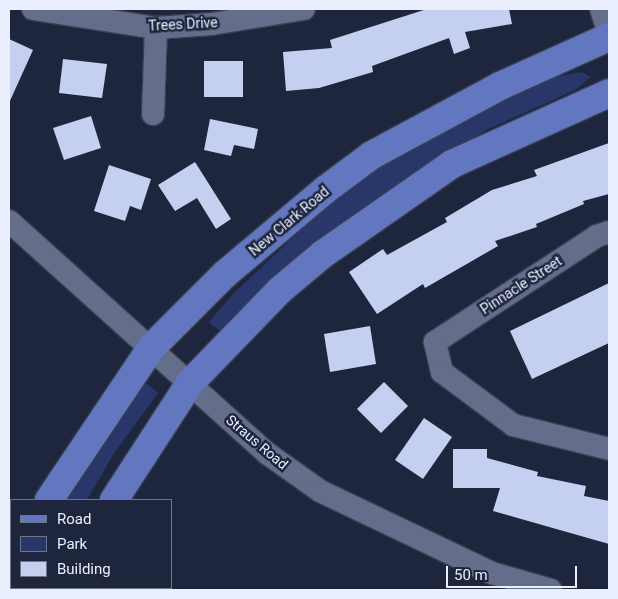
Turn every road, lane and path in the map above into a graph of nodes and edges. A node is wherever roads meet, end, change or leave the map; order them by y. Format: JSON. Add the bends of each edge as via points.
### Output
{"nodes":[{"id":1,"x":33,"y":9,"type":"edge"},
{"id":2,"x":304,"y":9,"type":"edge"},
{"id":3,"x":601,"y":9,"type":"edge"},
{"id":4,"x":156,"y":28,"type":"junction"},
{"id":5,"x":609,"y":36,"type":"edge"},
{"id":6,"x":609,"y":93,"type":"edge"},
{"id":7,"x":152,"y":114,"type":"dead end"},
{"id":8,"x":9,"y":221,"type":"edge"},
{"id":9,"x":609,"y":232,"type":"edge"},
{"id":10,"x":152,"y":347,"type":"junction"},
{"id":11,"x":190,"y":383,"type":"junction"},
{"id":12,"x":609,"y":449,"type":"edge"},
{"id":13,"x":50,"y":499,"type":"edge"},
{"id":14,"x":115,"y":499,"type":"edge"},
{"id":15,"x":550,"y":590,"type":"edge"}],
"edges":[{"from":1,"to":4,"type":"street","name":"Trees Drive"},
{"from":2,"to":4,"type":"street","name":"Trees Drive","via":[[212,24]]},
{"from":3,"to":5,"type":"street"},
{"from":4,"to":7,"type":"street"},
{"from":5,"to":10,"type":"main road","name":"New Clark Road","via":[[500,86],[372,155],[225,274]]},
{"from":6,"to":11,"type":"main road","via":[[468,157],[415,188],[280,290]]},
{"from":8,"to":10,"type":"street","name":"Straus Road"},
{"from":9,"to":12,"type":"street","name":"Pinnacle Street","via":[[596,236],[435,342],[442,372],[514,426]]},
{"from":10,"to":11,"type":"street","name":"Straus Road"},
{"from":10,"to":13,"type":"main road","name":"New Clark Road"},
{"from":11,"to":14,"type":"main road"},
{"from":11,"to":15,"type":"street","name":"Straus Road","via":[[268,454],[320,491],[492,573]]}]}
